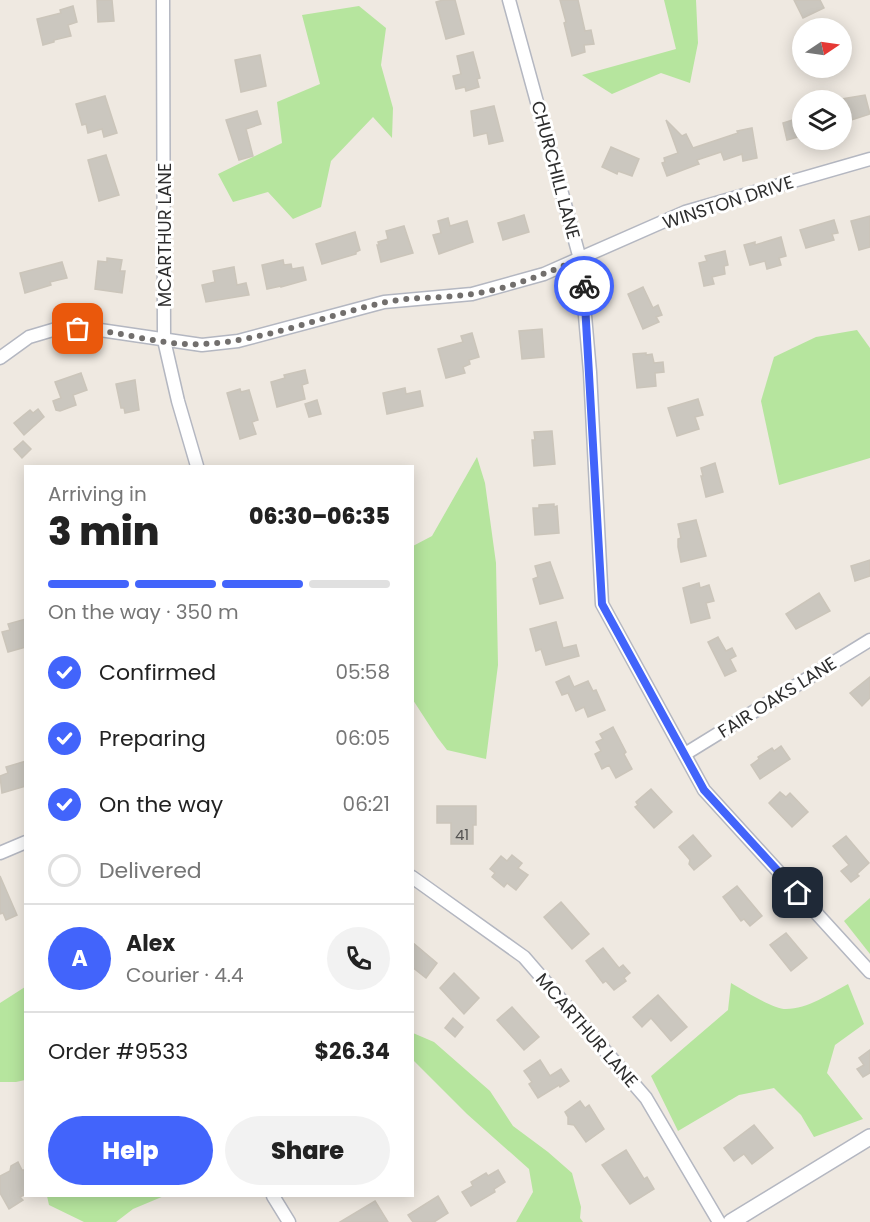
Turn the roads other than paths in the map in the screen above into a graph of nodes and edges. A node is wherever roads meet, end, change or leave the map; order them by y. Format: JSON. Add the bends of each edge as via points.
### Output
{"nodes":[{"id":1,"x":163,"y":0,"type":"edge"},
{"id":2,"x":509,"y":0,"type":"edge"},
{"id":3,"x":870,"y":159,"type":"edge"},
{"id":4,"x":580,"y":259,"type":"junction"},
{"id":5,"x":164,"y":340,"type":"junction"},
{"id":6,"x":0,"y":358,"type":"edge"},
{"id":7,"x":197,"y":465,"type":"edge"},
{"id":8,"x":870,"y":639,"type":"edge"},
{"id":9,"x":685,"y":754,"type":"junction"},
{"id":10,"x":24,"y":843,"type":"edge"},
{"id":11,"x":0,"y":853,"type":"edge"},
{"id":12,"x":414,"y":879,"type":"edge"},
{"id":13,"x":870,"y":972,"type":"edge"},
{"id":14,"x":870,"y":1137,"type":"edge"},
{"id":15,"x":274,"y":1197,"type":"edge"},
{"id":16,"x":288,"y":1222,"type":"edge"},
{"id":17,"x":719,"y":1222,"type":"edge"},
{"id":18,"x":731,"y":1222,"type":"edge"}],
"edges":[{"from":1,"to":5,"type":"street","name":"MCARTHUR LANE"},
{"from":2,"to":4,"type":"street","name":"CHURCHILL LANE"},
{"from":3,"to":4,"type":"street","name":"WINSTON DRIVE","via":[[685,212]]},
{"from":4,"to":5,"type":"street","name":"WINSTON DRIVE","via":[[500,288],[384,302],[238,340],[202,345]]},
{"from":4,"to":9,"type":"street","name":"CHURCHILL LANE","via":[[602,604]]},
{"from":5,"to":6,"type":"street","name":"WINSTON DRIVE","via":[[100,330],[56,329],[29,337]]},
{"from":5,"to":7,"type":"street","name":"MCARTHUR LANE"},
{"from":8,"to":9,"type":"street","name":"FAIR OAKS LANE"},
{"from":9,"to":13,"type":"street","name":"CHURCHILL LANE","via":[[704,790]]},
{"from":10,"to":11,"type":"street"},
{"from":12,"to":17,"type":"street","name":"MCARTHUR LANE","via":[[524,957],[645,1098]]},
{"from":14,"to":18,"type":"street"},
{"from":15,"to":16,"type":"street"}]}
